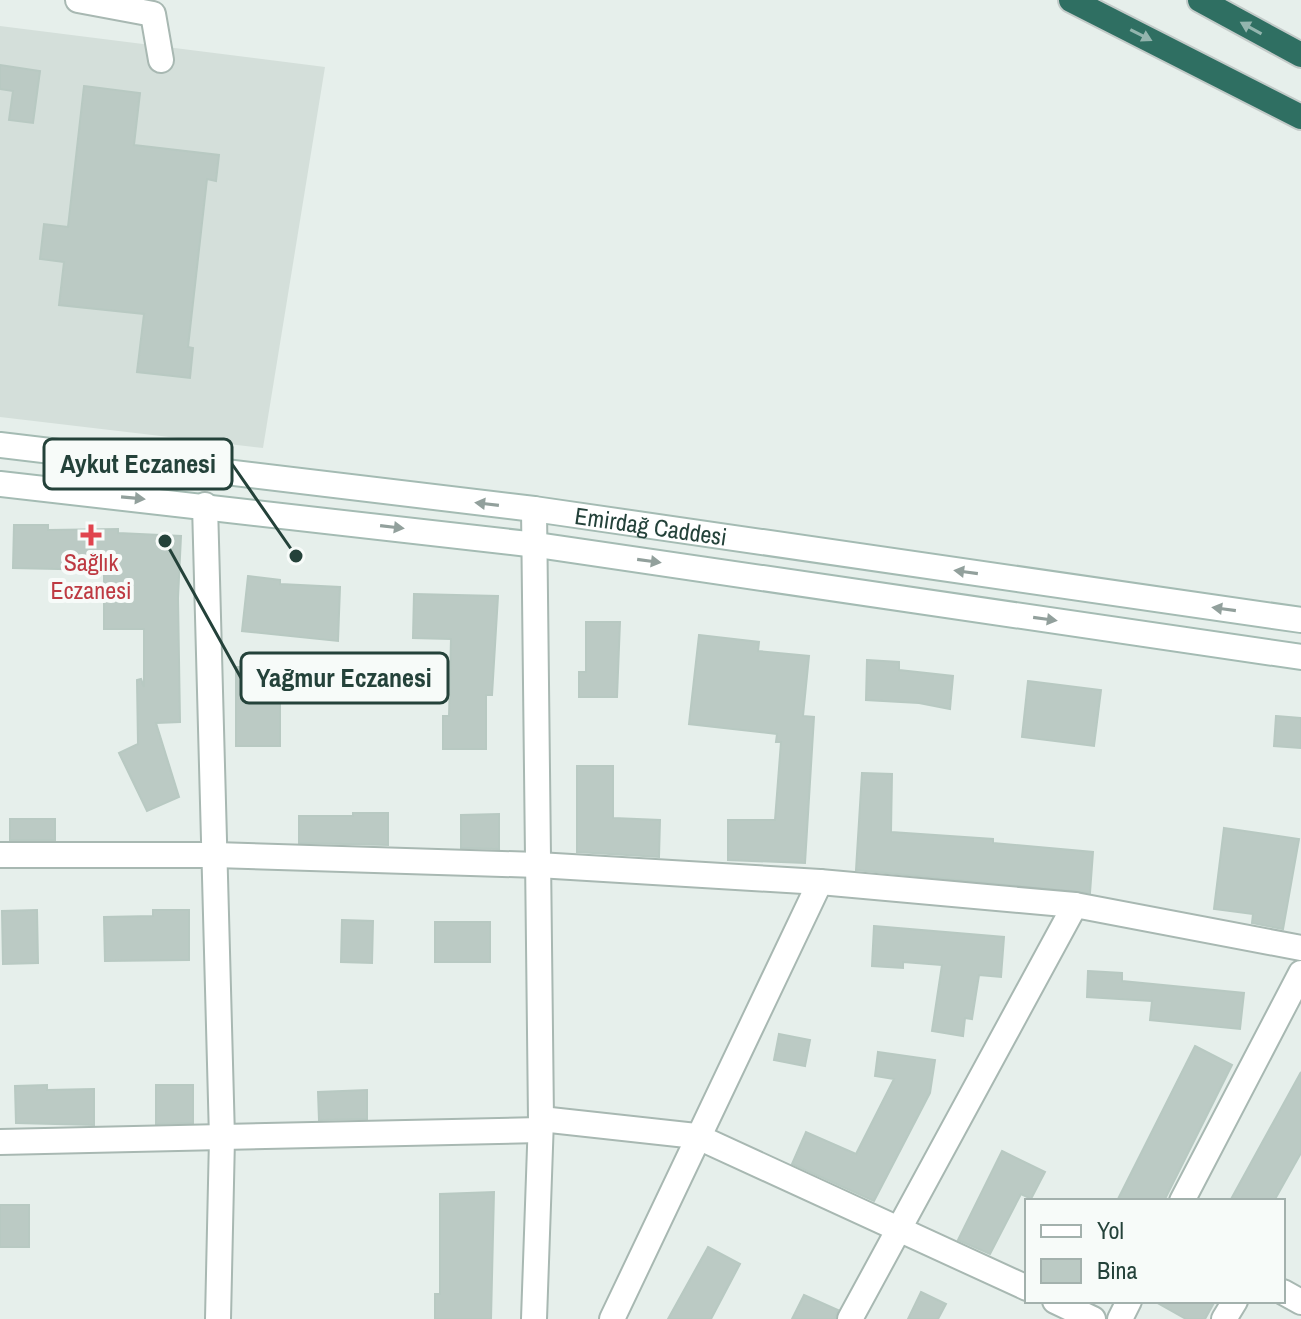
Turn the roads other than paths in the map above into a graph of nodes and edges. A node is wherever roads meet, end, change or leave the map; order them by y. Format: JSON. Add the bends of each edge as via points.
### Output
{"nodes":[{"id":1,"x":78,"y":0,"type":"edge"},
{"id":2,"x":1071,"y":0,"type":"edge"},
{"id":3,"x":1200,"y":0,"type":"edge"},
{"id":4,"x":1301,"y":55,"type":"edge"},
{"id":5,"x":161,"y":60,"type":"dead end"},
{"id":6,"x":1301,"y":117,"type":"edge"},
{"id":7,"x":0,"y":445,"type":"edge"},
{"id":8,"x":0,"y":484,"type":"edge"},
{"id":9,"x":205,"y":505,"type":"junction"},
{"id":10,"x":534,"y":509,"type":"junction"},
{"id":11,"x":537,"y":545,"type":"junction"},
{"id":12,"x":1301,"y":620,"type":"edge"},
{"id":13,"x":1301,"y":657,"type":"edge"},
{"id":14,"x":0,"y":855,"type":"edge"},
{"id":15,"x":215,"y":855,"type":"junction"},
{"id":16,"x":538,"y":865,"type":"junction"},
{"id":17,"x":820,"y":882,"type":"junction"},
{"id":18,"x":1075,"y":905,"type":"junction"},
{"id":19,"x":1301,"y":948,"type":"edge"},
{"id":20,"x":1301,"y":973,"type":"edge"},
{"id":21,"x":540,"y":1124,"type":"junction"},
{"id":22,"x":696,"y":1136,"type":"junction"},
{"id":23,"x":222,"y":1138,"type":"junction"},
{"id":24,"x":0,"y":1142,"type":"edge"},
{"id":25,"x":1183,"y":1199,"type":"edge"},
{"id":26,"x":898,"y":1229,"type":"junction"},
{"id":27,"x":1025,"y":1287,"type":"edge"},
{"id":28,"x":1059,"y":1303,"type":"edge"},
{"id":29,"x":218,"y":1319,"type":"edge"},
{"id":30,"x":534,"y":1319,"type":"edge"},
{"id":31,"x":612,"y":1319,"type":"edge"},
{"id":32,"x":850,"y":1319,"type":"edge"},
{"id":33,"x":1093,"y":1319,"type":"edge"}],
"edges":[{"from":1,"to":5,"type":"street","via":[[153,14]]},
{"from":2,"to":6,"type":"highway","one_way":true},
{"from":4,"to":3,"type":"highway","one_way":true},
{"from":10,"to":7,"type":"street","name":"Emirdağ Caddesi","one_way":true},
{"from":8,"to":9,"type":"street","name":"Emirdağ Caddesi","one_way":true},
{"from":9,"to":11,"type":"street","name":"Emirdağ Caddesi","one_way":true},
{"from":9,"to":15,"type":"street"},
{"from":10,"to":11,"type":"street"},
{"from":12,"to":10,"type":"street","name":"Emirdağ Caddesi","one_way":true},
{"from":11,"to":13,"type":"street","name":"Emirdağ Caddesi","one_way":true},
{"from":11,"to":16,"type":"street"},
{"from":14,"to":15,"type":"street"},
{"from":15,"to":16,"type":"street"},
{"from":15,"to":23,"type":"street"},
{"from":16,"to":17,"type":"street"},
{"from":16,"to":21,"type":"street"},
{"from":17,"to":18,"type":"street"},
{"from":17,"to":22,"type":"street"},
{"from":18,"to":19,"type":"street"},
{"from":18,"to":26,"type":"street"},
{"from":20,"to":25,"type":"street"},
{"from":21,"to":22,"type":"street"},
{"from":21,"to":23,"type":"street"},
{"from":21,"to":30,"type":"street"},
{"from":22,"to":26,"type":"street"},
{"from":22,"to":31,"type":"street"},
{"from":23,"to":24,"type":"street"},
{"from":23,"to":29,"type":"street"},
{"from":26,"to":27,"type":"street"},
{"from":26,"to":32,"type":"street"},
{"from":28,"to":33,"type":"street"}]}
